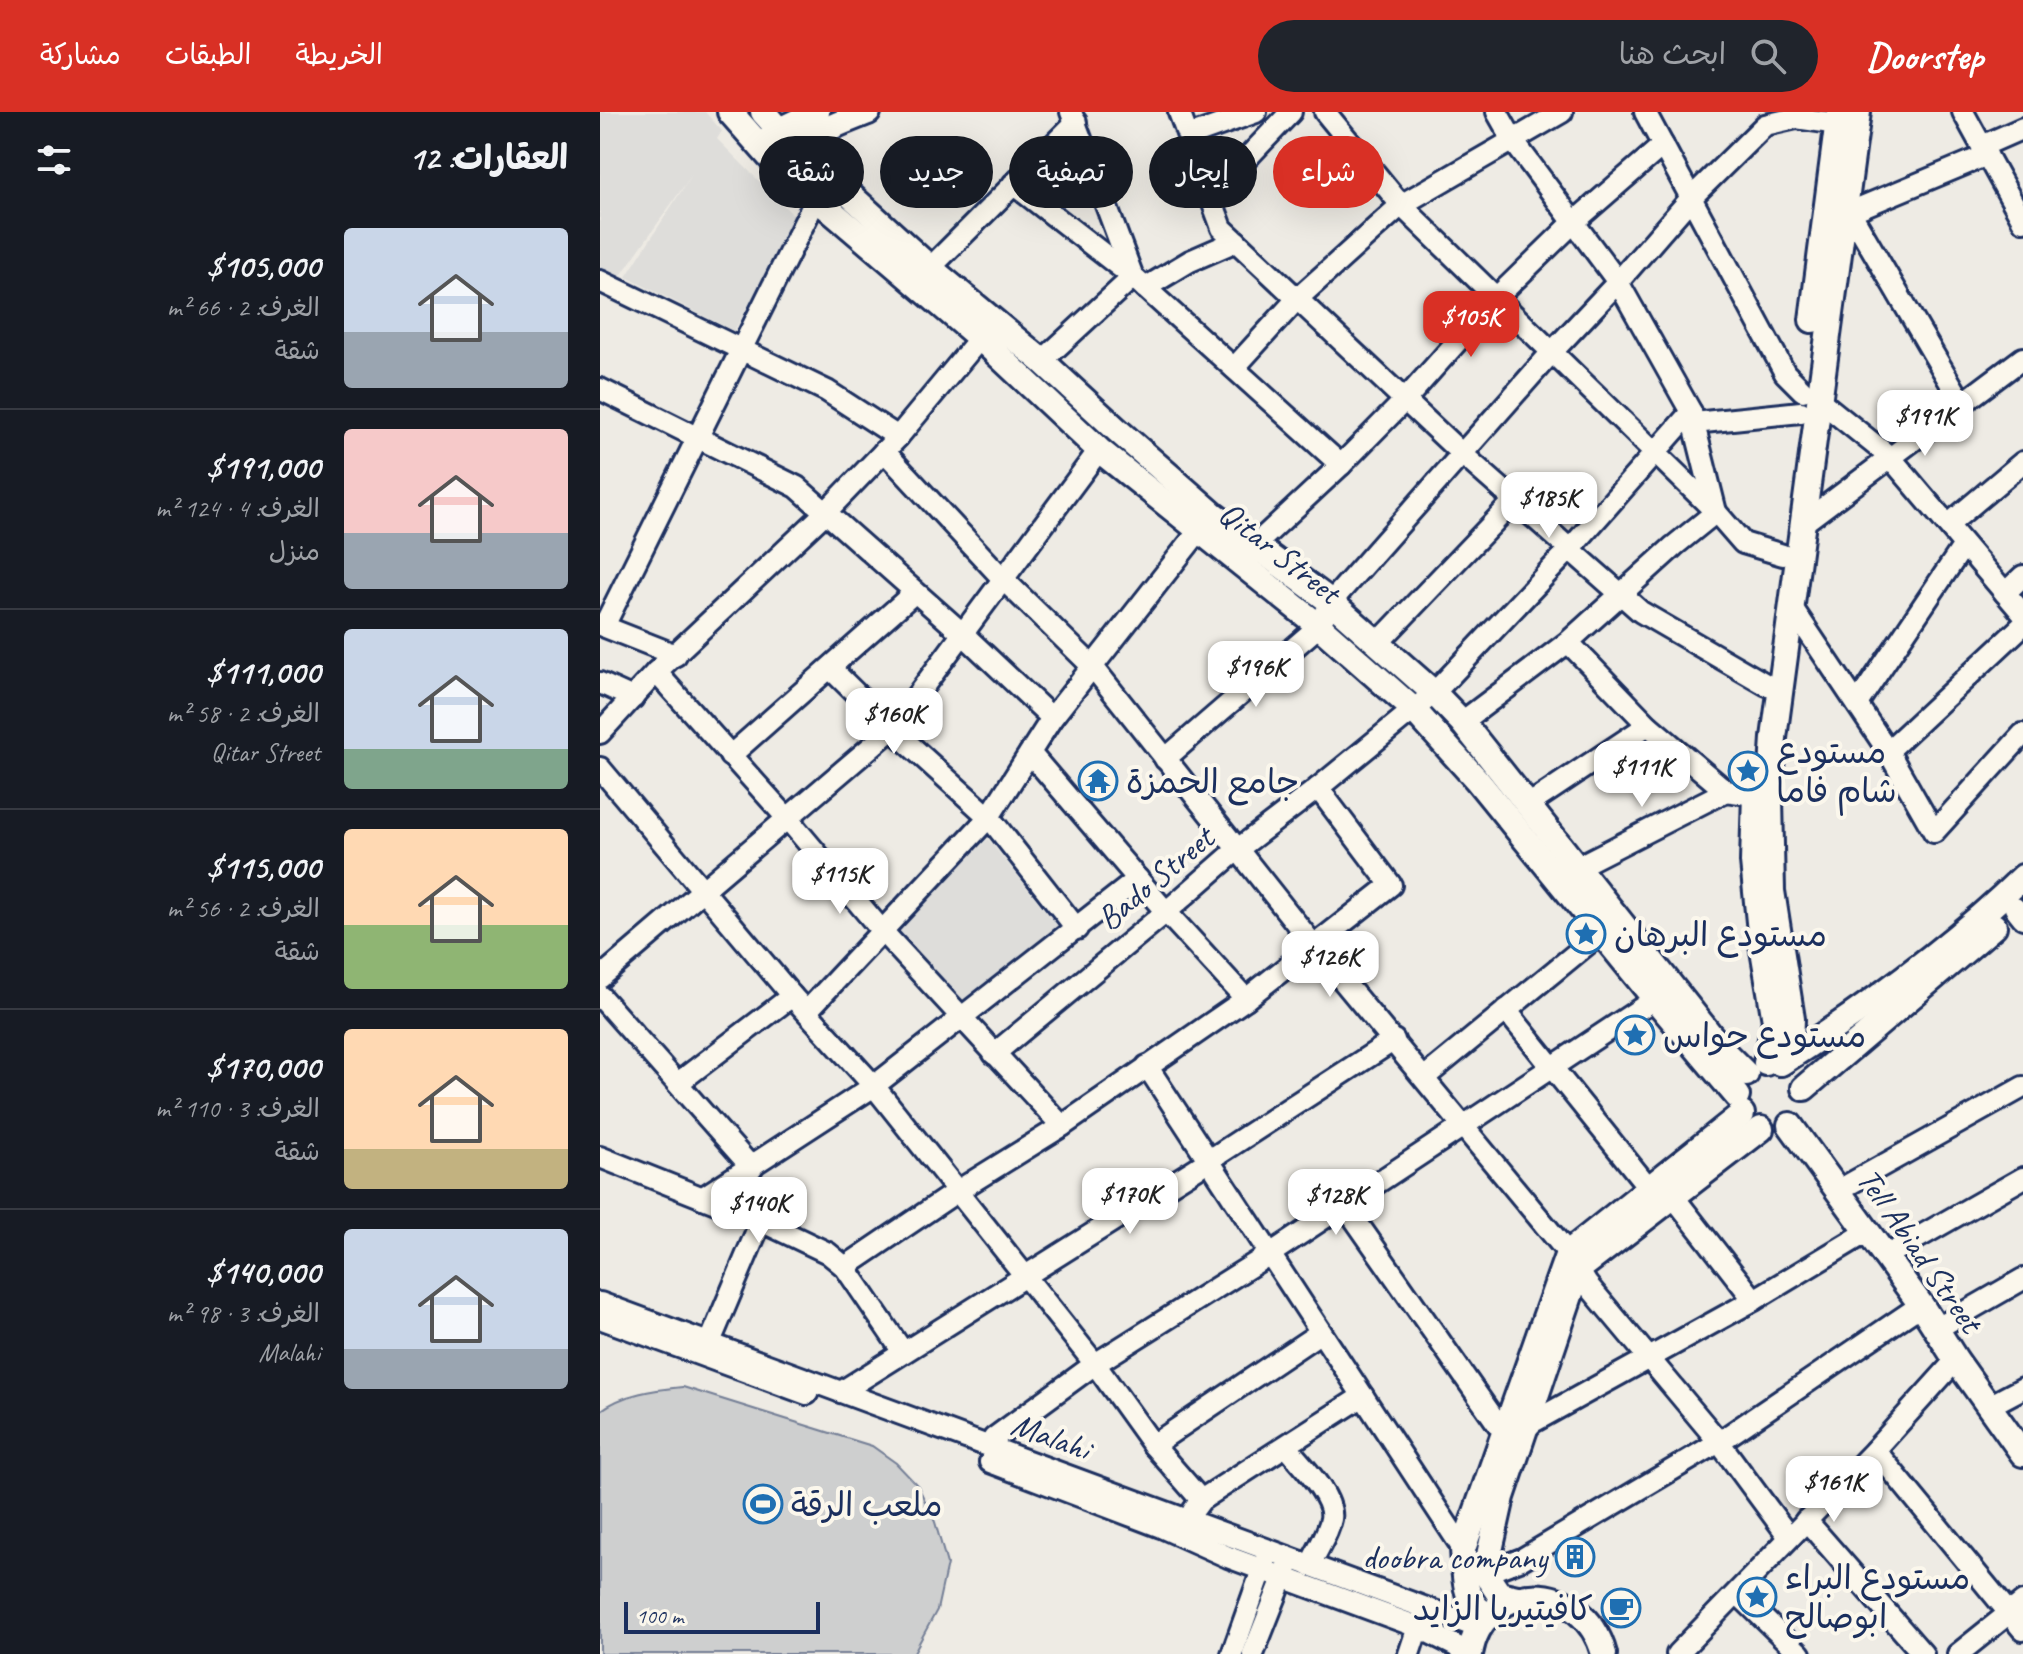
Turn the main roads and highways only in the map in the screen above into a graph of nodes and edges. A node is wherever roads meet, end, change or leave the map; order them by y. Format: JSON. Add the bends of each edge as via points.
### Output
{"nodes":[{"id":1,"x":730,"y":112,"type":"edge"},
{"id":2,"x":817,"y":112,"type":"edge"},
{"id":3,"x":868,"y":112,"type":"edge"},
{"id":4,"x":1845,"y":116,"type":"edge"},
{"id":5,"x":770,"y":136,"type":"edge"},
{"id":6,"x":780,"y":136,"type":"edge"},
{"id":7,"x":788,"y":136,"type":"edge"},
{"id":8,"x":827,"y":208,"type":"edge"},
{"id":9,"x":858,"y":208,"type":"edge"},
{"id":10,"x":1807,"y":401,"type":"junction"},
{"id":11,"x":1547,"y":849,"type":"junction"},
{"id":12,"x":2023,"y":877,"type":"edge"},
{"id":13,"x":2020,"y":908,"type":"edge"},
{"id":14,"x":1804,"y":1088,"type":"junction"},
{"id":15,"x":1755,"y":1090,"type":"junction"},
{"id":16,"x":1790,"y":1125,"type":"junction"},
{"id":17,"x":1574,"y":1261,"type":"junction"},
{"id":18,"x":2023,"y":1454,"type":"edge"},
{"id":19,"x":1493,"y":1494,"type":"junction"},
{"id":20,"x":1517,"y":1598,"type":"junction"},
{"id":21,"x":1485,"y":1622,"type":"junction"},
{"id":22,"x":1470,"y":1654,"type":"edge"},
{"id":23,"x":1604,"y":1654,"type":"edge"}],
"edges":[{"from":1,"to":5,"type":"main road","name":"Qitar Street"},
{"from":2,"to":6,"type":"main road"},
{"from":3,"to":7,"type":"main road"},
{"from":4,"to":10,"type":"main road"},
{"from":4,"to":10,"type":"main road","via":[[1847,208]]},
{"from":8,"to":11,"type":"main road","name":"Qitar Street","via":[[980,338],[1099,450],[1319,626],[1414,710]]},
{"from":9,"to":11,"type":"main road","name":"Qitar Street","via":[[1434,693],[1528,805]]},
{"from":10,"to":15,"type":"main road","via":[[1754,795],[1753,862],[1775,1021]]},
{"from":10,"to":15,"type":"main road","via":[[1802,524],[1770,799],[1772,891],[1791,1042]]},
{"from":11,"to":15,"type":"main road","name":"Qitar Street","via":[[1601,933],[1655,999]]},
{"from":11,"to":15,"type":"main road","name":"Qitar Street","via":[[1577,867]]},
{"from":12,"to":15,"type":"main road","via":[[1991,908]]},
{"from":13,"to":14,"type":"main road"},
{"from":14,"to":15,"type":"main road","via":[[1794,1072]]},
{"from":14,"to":16,"type":"main road","via":[[1803,1109]]},
{"from":15,"to":16,"type":"main road","via":[[1778,1130]]},
{"from":15,"to":17,"type":"main road"},
{"from":15,"to":17,"type":"main road","via":[[1673,1196]]},
{"from":16,"to":18,"type":"main road","name":"Tell Abiad Street"},
{"from":17,"to":19,"type":"main road"},
{"from":19,"to":20,"type":"main road","via":[[1485,1573],[1499,1594]]},
{"from":19,"to":21,"type":"main road","via":[[1463,1549],[1465,1590]]},
{"from":20,"to":21,"type":"main road"},
{"from":20,"to":23,"type":"main road","via":[[1558,1600],[1575,1608],[1600,1637]]},
{"from":21,"to":22,"type":"main road"}]}
